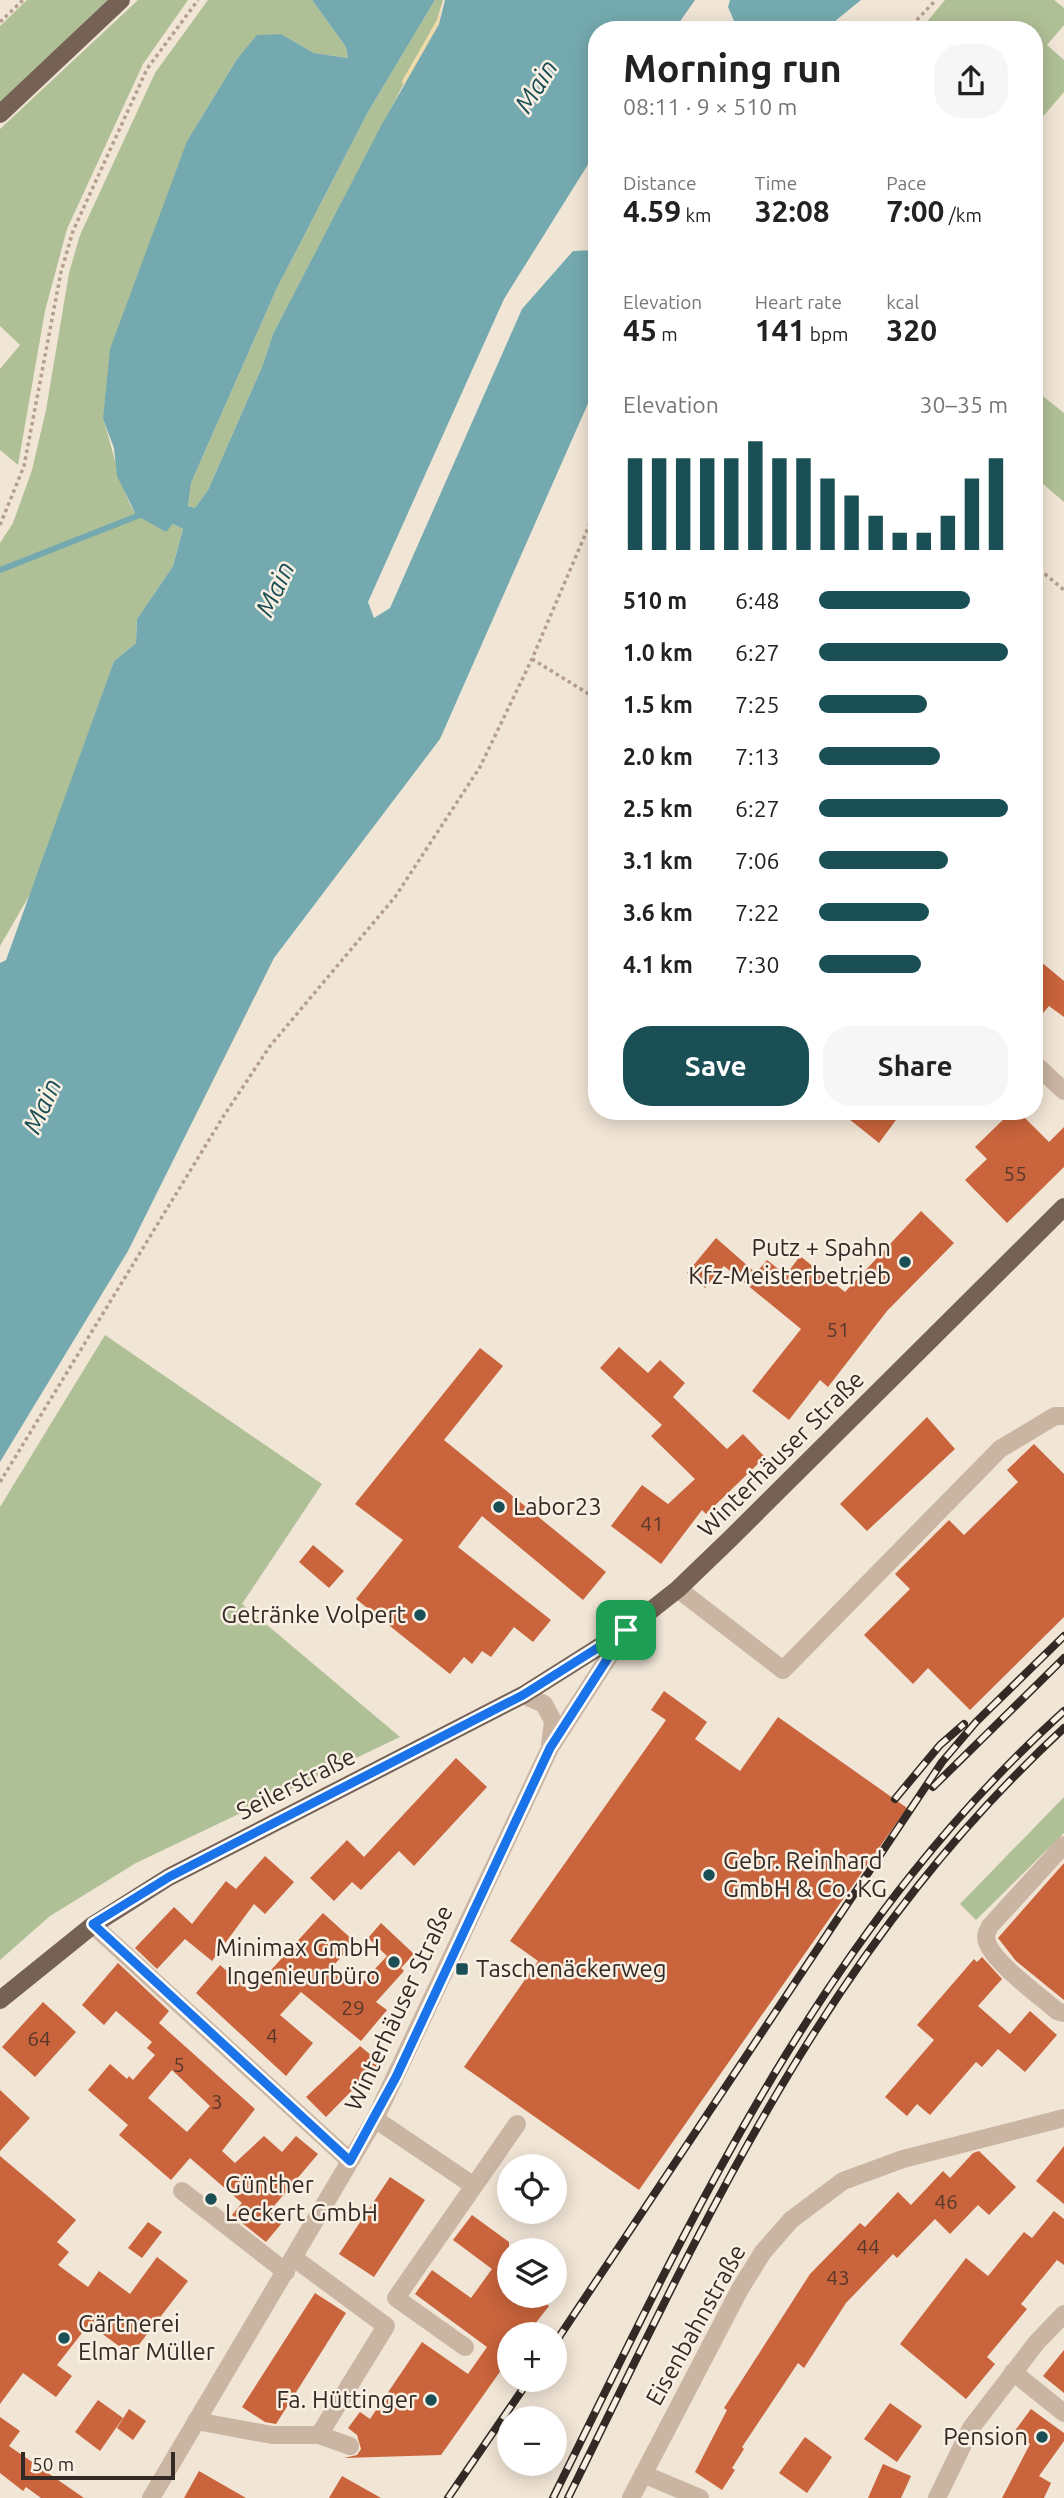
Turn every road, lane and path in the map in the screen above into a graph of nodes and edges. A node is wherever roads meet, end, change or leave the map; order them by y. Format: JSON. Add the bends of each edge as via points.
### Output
{"nodes":[{"id":1,"x":23,"y":0,"type":"edge"},
{"id":2,"x":121,"y":0,"type":"edge"},
{"id":3,"x":198,"y":0,"type":"edge"},
{"id":4,"x":936,"y":0,"type":"edge"},
{"id":5,"x":916,"y":21,"type":"edge"},
{"id":6,"x":0,"y":22,"type":"edge"},
{"id":7,"x":0,"y":114,"type":"edge"},
{"id":8,"x":0,"y":525,"type":"edge"},
{"id":9,"x":588,"y":528,"type":"edge"},
{"id":10,"x":1043,"y":572,"type":"edge"},
{"id":11,"x":1064,"y":590,"type":"edge"},
{"id":12,"x":532,"y":659,"type":"junction"},
{"id":13,"x":588,"y":693,"type":"edge"},
{"id":14,"x":1043,"y":1071,"type":"edge"},
{"id":15,"x":1064,"y":1091,"type":"edge"},
{"id":16,"x":1064,"y":1208,"type":"edge"},
{"id":17,"x":1064,"y":1416,"type":"edge"},
{"id":18,"x":0,"y":1482,"type":"edge"},
{"id":19,"x":678,"y":1589,"type":"junction"},
{"id":20,"x":626,"y":1630,"type":"junction"},
{"id":21,"x":523,"y":1695,"type":"junction"},
{"id":22,"x":550,"y":1748,"type":"junction"},
{"id":23,"x":1064,"y":1845,"type":"edge"},
{"id":24,"x":93,"y":1924,"type":"junction"},
{"id":25,"x":0,"y":2000,"type":"edge"},
{"id":26,"x":1064,"y":2013,"type":"edge"},
{"id":27,"x":1064,"y":2118,"type":"edge"},
{"id":28,"x":375,"y":2119,"type":"junction"},
{"id":29,"x":517,"y":2124,"type":"dead end"},
{"id":30,"x":350,"y":2161,"type":"junction"},
{"id":31,"x":474,"y":2186,"type":"junction"},
{"id":32,"x":182,"y":2191,"type":"dead end"},
{"id":33,"x":290,"y":2265,"type":"junction"},
{"id":34,"x":1064,"y":2314,"type":"edge"},
{"id":35,"x":465,"y":2347,"type":"dead end"},
{"id":36,"x":1013,"y":2372,"type":"junction"},
{"id":37,"x":1064,"y":2413,"type":"edge"},
{"id":38,"x":196,"y":2421,"type":"junction"},
{"id":39,"x":319,"y":2435,"type":"junction"},
{"id":40,"x":350,"y":2446,"type":"dead end"},
{"id":41,"x":643,"y":2474,"type":"junction"},
{"id":42,"x":151,"y":2498,"type":"edge"},
{"id":43,"x":631,"y":2498,"type":"edge"},
{"id":44,"x":700,"y":2498,"type":"edge"},
{"id":45,"x":937,"y":2498,"type":"edge"}],
"edges":[{"from":1,"to":6,"type":"path"},
{"from":2,"to":7,"type":"main road"},
{"from":3,"to":8,"type":"path","via":[[147,69],[73,231],[24,466]]},
{"from":4,"to":5,"type":"path"},
{"from":9,"to":12,"type":"path"},
{"from":10,"to":11,"type":"path"},
{"from":12,"to":13,"type":"path"},
{"from":12,"to":18,"type":"path","via":[[473,778],[395,897],[270,1046]]},
{"from":14,"to":15,"type":"street"},
{"from":16,"to":19,"type":"main road","name":"Winterhäuser Straße"},
{"from":17,"to":19,"type":"street","via":[[1055,1416],[1000,1449],[783,1670]]},
{"from":19,"to":20,"type":"main road","name":"Winterhäuser Straße"},
{"from":20,"to":21,"type":"main road","name":"Seilerstraße"},
{"from":20,"to":22,"type":"street","name":"Winterhäuser Straße"},
{"from":21,"to":22,"type":"street","name":"Winterhäuser Straße","via":[[544,1704],[553,1721]]},
{"from":21,"to":24,"type":"main road","name":"Seilerstraße","via":[[169,1877]]},
{"from":22,"to":28,"type":"street","name":"Winterhäuser Straße"},
{"from":23,"to":26,"type":"street","via":[[986,1935],[995,1955]]},
{"from":24,"to":25,"type":"main road","name":"Seilerstraße"},
{"from":24,"to":30,"type":"street"},
{"from":27,"to":41,"type":"street","name":"Eisenbahnstraße","via":[[903,2159],[843,2181],[791,2220],[740,2289]]},
{"from":28,"to":30,"type":"street","name":"Winterhäuser Straße"},
{"from":28,"to":31,"type":"street"},
{"from":29,"to":31,"type":"street"},
{"from":30,"to":33,"type":"street","name":"Winterhäuser Straße"},
{"from":31,"to":35,"type":"street","via":[[396,2298]]},
{"from":32,"to":33,"type":"street"},
{"from":33,"to":38,"type":"street","name":"Winterhäuser Straße"},
{"from":33,"to":39,"type":"street","via":[[386,2326]]},
{"from":34,"to":36,"type":"street"},
{"from":36,"to":37,"type":"street"},
{"from":36,"to":45,"type":"street","via":[[971,2428]]},
{"from":38,"to":39,"type":"street","via":[[272,2435]]},
{"from":38,"to":42,"type":"street","name":"Winterhäuser Straße"},
{"from":39,"to":40,"type":"street"},
{"from":41,"to":43,"type":"street","name":"Eisenbahnstraße"},
{"from":41,"to":44,"type":"street"}]}
